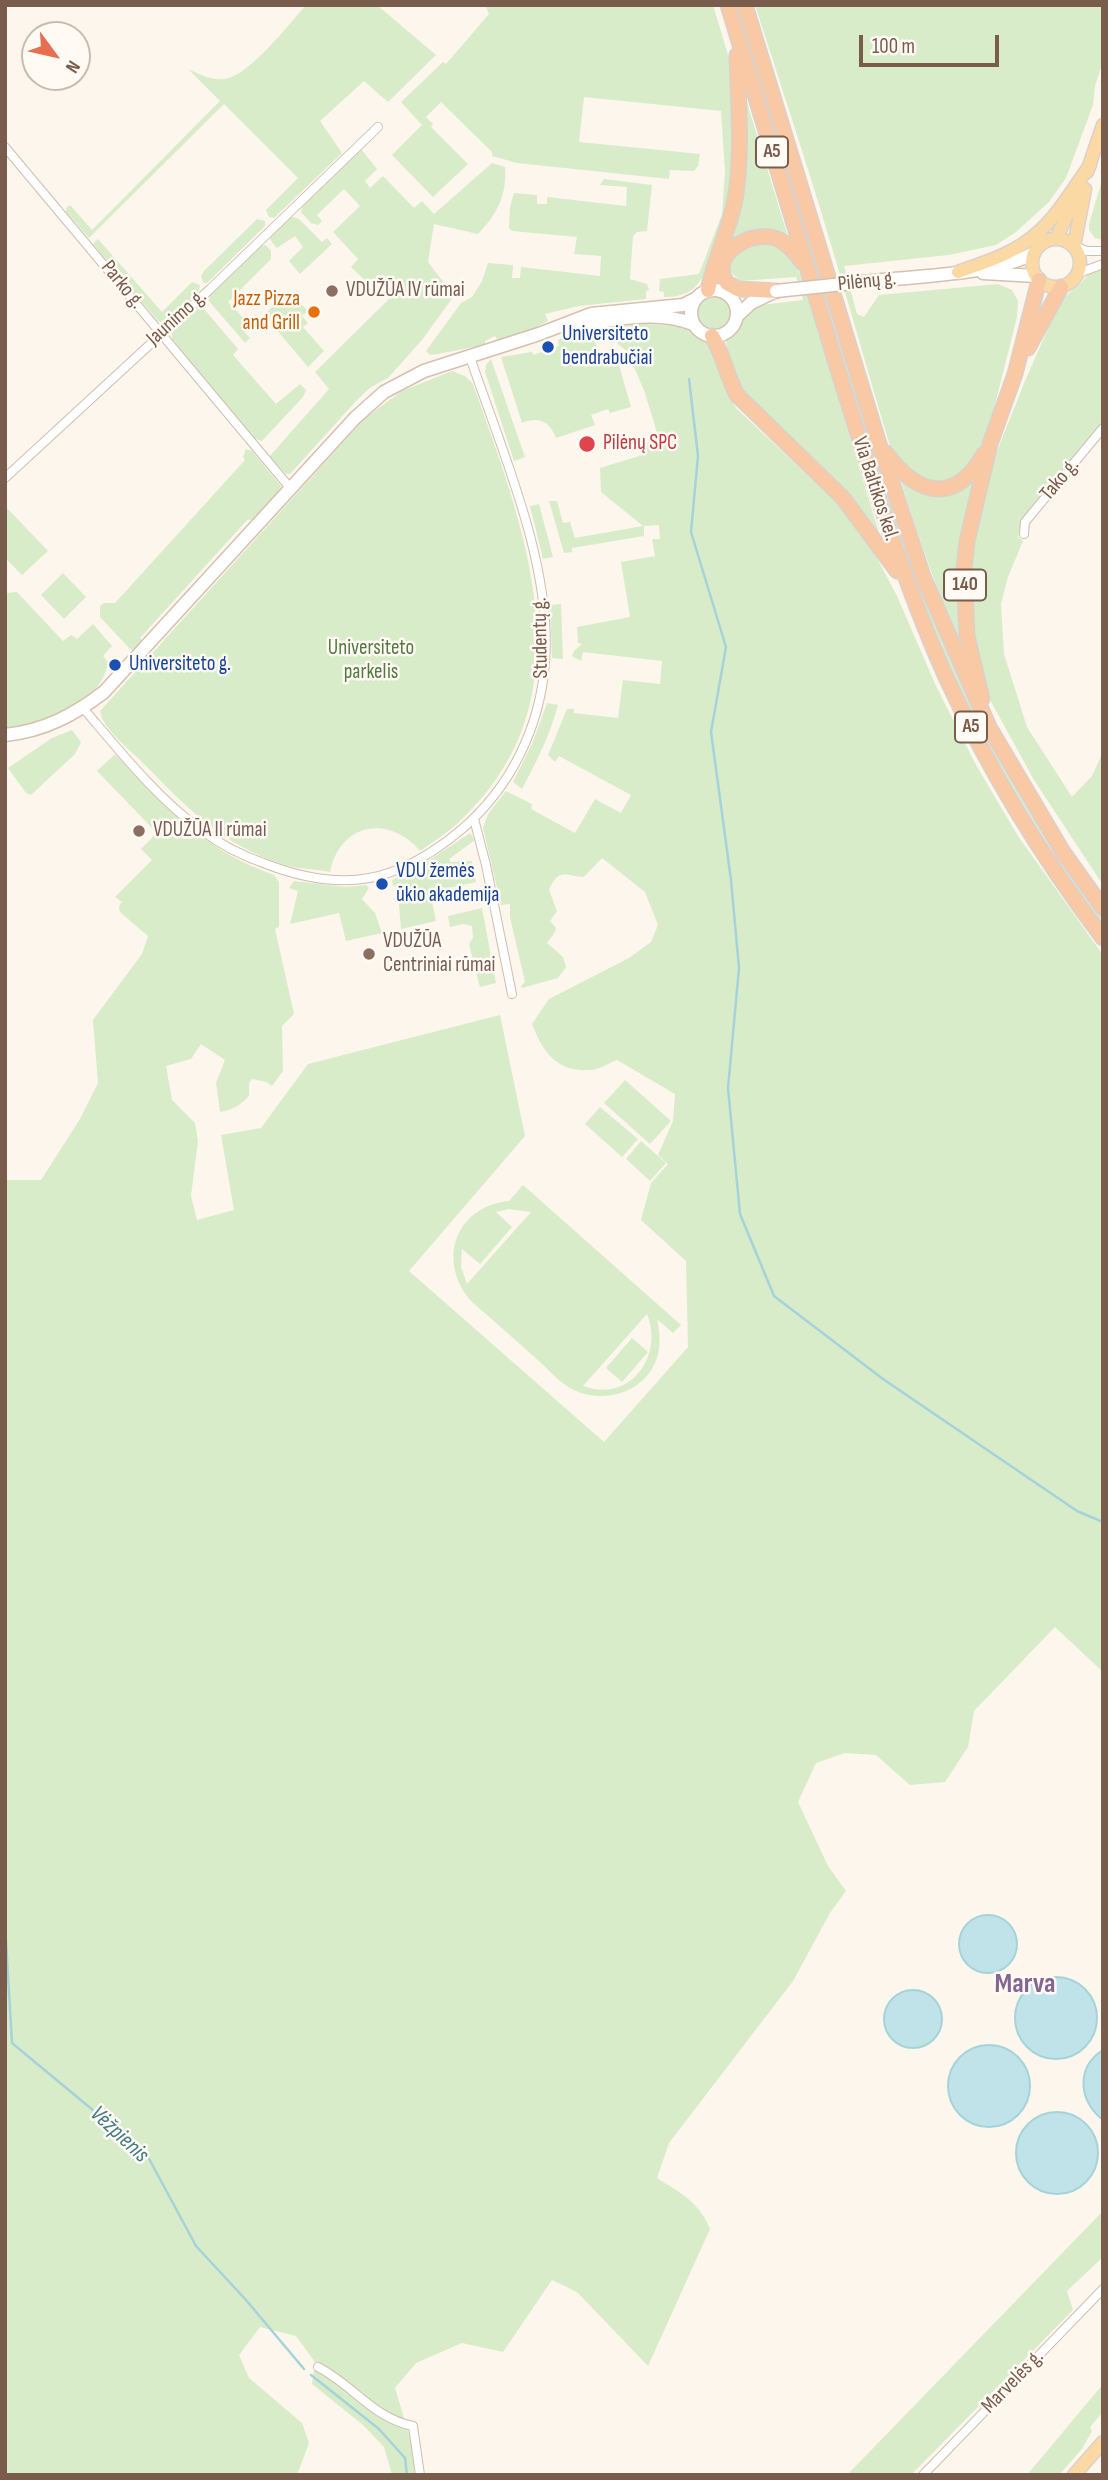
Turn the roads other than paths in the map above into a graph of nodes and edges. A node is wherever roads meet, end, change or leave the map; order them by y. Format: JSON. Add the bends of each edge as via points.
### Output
{"nodes":[{"id":1,"x":727,"y":5,"type":"edge"},
{"id":2,"x":746,"y":5,"type":"edge"},
{"id":3,"x":737,"y":36,"type":"junction"},
{"id":4,"x":1103,"y":125,"type":"edge"},
{"id":5,"x":378,"y":127,"type":"dead end"},
{"id":6,"x":5,"y":147,"type":"edge"},
{"id":7,"x":1090,"y":165,"type":"junction"},
{"id":8,"x":1055,"y":239,"type":"junction"},
{"id":9,"x":1074,"y":246,"type":"junction"},
{"id":10,"x":1103,"y":251,"type":"edge"},
{"id":11,"x":1034,"y":253,"type":"junction"},
{"id":12,"x":1103,"y":264,"type":"edge"},
{"id":13,"x":807,"y":268,"type":"junction"},
{"id":14,"x":958,"y":272,"type":"junction"},
{"id":15,"x":1079,"y":273,"type":"junction"},
{"id":16,"x":1037,"y":278,"type":"junction"},
{"id":17,"x":1060,"y":287,"type":"junction"},
{"id":18,"x":776,"y":291,"type":"junction"},
{"id":19,"x":701,"y":295,"type":"junction"},
{"id":20,"x":729,"y":296,"type":"junction"},
{"id":21,"x":737,"y":316,"type":"junction"},
{"id":22,"x":693,"y":324,"type":"junction"},
{"id":23,"x":160,"y":333,"type":"junction"},
{"id":24,"x":539,"y":334,"type":"junction"},
{"id":25,"x":712,"y":336,"type":"junction"},
{"id":26,"x":470,"y":357,"type":"junction"},
{"id":27,"x":1015,"y":374,"type":"junction"},
{"id":28,"x":1103,"y":428,"type":"edge"},
{"id":29,"x":879,"y":444,"type":"junction"},
{"id":30,"x":990,"y":444,"type":"junction"},
{"id":31,"x":5,"y":478,"type":"edge"},
{"id":32,"x":291,"y":489,"type":"junction"},
{"id":33,"x":1024,"y":534,"type":"dead end"},
{"id":34,"x":908,"y":587,"type":"junction"},
{"id":35,"x":83,"y":708,"type":"junction"},
{"id":36,"x":989,"y":727,"type":"junction"},
{"id":37,"x":5,"y":735,"type":"edge"},
{"id":38,"x":474,"y":818,"type":"junction"},
{"id":39,"x":1103,"y":908,"type":"edge"},
{"id":40,"x":1103,"y":937,"type":"edge"},
{"id":41,"x":512,"y":994,"type":"dead end"},
{"id":42,"x":1103,"y":2289,"type":"edge"},
{"id":43,"x":318,"y":2367,"type":"dead end"},
{"id":44,"x":1103,"y":2441,"type":"edge"},
{"id":45,"x":420,"y":2475,"type":"edge"},
{"id":46,"x":923,"y":2475,"type":"edge"},
{"id":47,"x":1074,"y":2475,"type":"edge"}],
"edges":[{"from":1,"to":3,"type":"highway","name":"Via Baltikos kel.","number":"A5"},
{"from":2,"to":29,"type":"highway","name":"Via Baltikos kel.","number":"A5"},
{"from":3,"to":13,"type":"highway","name":"Via Baltikos kel.","number":"A5"},
{"from":3,"to":19,"type":"highway","via":[[737,186]]},
{"from":4,"to":7,"type":"main road"},
{"from":5,"to":23,"type":"street","name":"Jaunimo g."},
{"from":6,"to":23,"type":"street","name":"Parko g."},
{"from":7,"to":8,"type":"main road"},
{"from":7,"to":9,"type":"main road"},
{"from":7,"to":14,"type":"main road","via":[[1037,234]]},
{"from":8,"to":9,"type":"main road"},
{"from":8,"to":11,"type":"main road"},
{"from":9,"to":10,"type":"street"},
{"from":9,"to":15,"type":"main road","via":[[1081,262]]},
{"from":11,"to":14,"type":"main road","name":"Pilėnų g.","via":[[1019,261]]},
{"from":11,"to":16,"type":"main road"},
{"from":12,"to":15,"type":"street"},
{"from":13,"to":18,"type":"highway","via":[[777,238],[760,235],[735,247],[723,269],[727,283],[738,289]]},
{"from":13,"to":34,"type":"highway","name":"Via Baltikos kel.","number":"A5"},
{"from":14,"to":16,"type":"main road","name":"Pilėnų g."},
{"from":14,"to":18,"type":"main road","name":"Pilėnų g.","bridge":true},
{"from":15,"to":17,"type":"main road","number":"140"},
{"from":16,"to":17,"type":"main road"},
{"from":16,"to":27,"type":"highway"},
{"from":17,"to":27,"type":"highway","number":"140"},
{"from":18,"to":20,"type":"main road","name":"Pilėnų g."},
{"from":18,"to":21,"type":"main road","name":"Pilėnų g."},
{"from":19,"to":20,"type":"main road","via":[[715,290]]},
{"from":19,"to":22,"type":"main road","via":[[690,311]]},
{"from":19,"to":24,"type":"main road","via":[[683,305],[601,312]]},
{"from":20,"to":21,"type":"main road"},
{"from":21,"to":25,"type":"main road","via":[[731,329]]},
{"from":22,"to":24,"type":"main road","via":[[655,316]]},
{"from":22,"to":25,"type":"main road"},
{"from":23,"to":31,"type":"street","name":"Jaunimo g."},
{"from":23,"to":32,"type":"street","name":"Parko g."},
{"from":24,"to":26,"type":"main road"},
{"from":25,"to":34,"type":"highway","via":[[737,395],[843,498]]},
{"from":26,"to":32,"type":"main road","via":[[424,371],[384,392]]},
{"from":26,"to":38,"type":"street","name":"Studentų g.","via":[[534,554],[545,661],[529,733],[503,782]]},
{"from":27,"to":30,"type":"highway","number":"140"},
{"from":28,"to":33,"type":"street","name":"Tako g.","via":[[1025,522]]},
{"from":29,"to":30,"type":"highway","via":[[906,477],[934,489],[967,476]]},
{"from":29,"to":36,"type":"highway","name":"Via Baltikos kel.","number":"A5","via":[[924,579]]},
{"from":30,"to":36,"type":"highway","number":"140","via":[[964,569],[968,636]]},
{"from":32,"to":35,"type":"main road","via":[[123,673]]},
{"from":34,"to":40,"type":"highway","name":"Via Baltikos kel.","number":"A5","via":[[981,748],[1040,848]]},
{"from":35,"to":37,"type":"main road","via":[[50,725]]},
{"from":35,"to":38,"type":"street","name":"Studentų g.","via":[[200,829],[249,858],[287,872],[340,881],[369,879],[424,856]]},
{"from":36,"to":39,"type":"highway","name":"Via Baltikos kel.","number":"A5","via":[[1063,852]]},
{"from":38,"to":41,"type":"street"},
{"from":42,"to":46,"type":"street","name":"Marvelės g."},
{"from":43,"to":45,"type":"street","via":[[394,2422],[413,2426]]},
{"from":44,"to":47,"type":"main road"}]}
